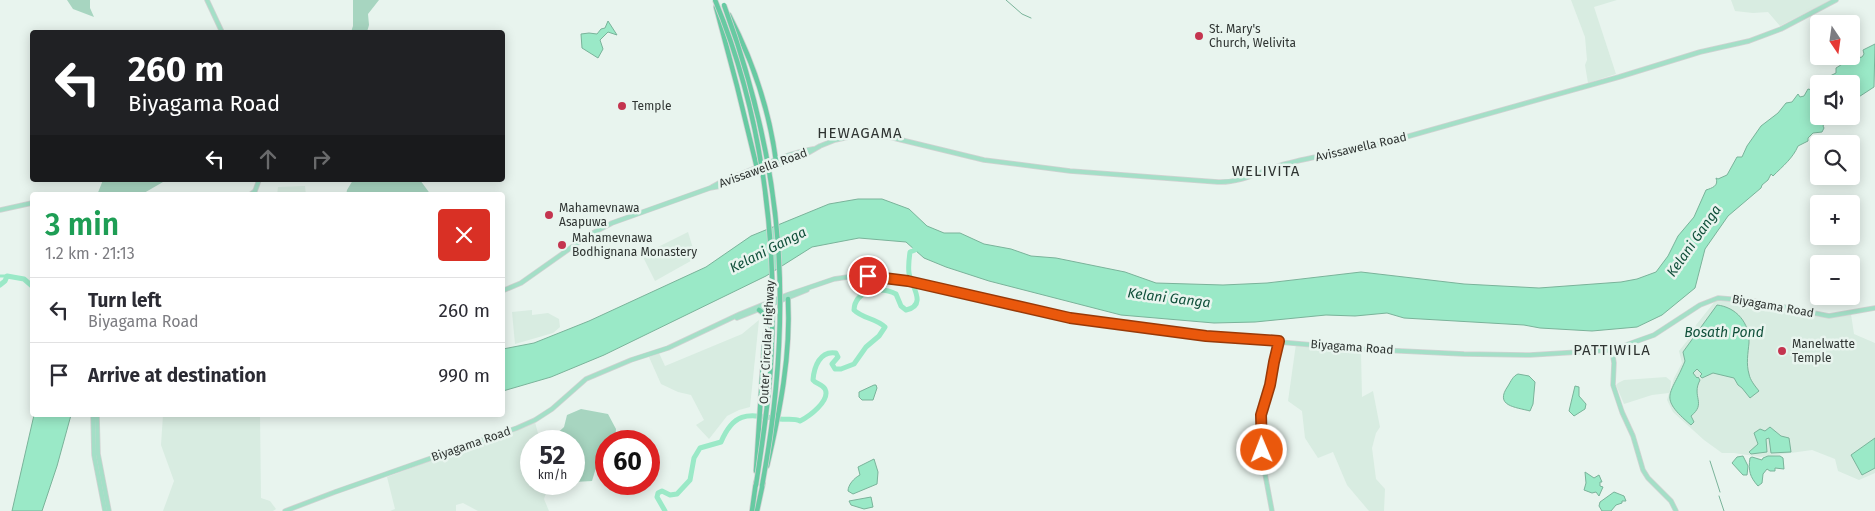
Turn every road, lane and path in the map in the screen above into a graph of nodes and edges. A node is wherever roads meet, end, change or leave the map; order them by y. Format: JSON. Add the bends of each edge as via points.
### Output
{"nodes":[{"id":1,"x":207,"y":0,"type":"edge"},
{"id":2,"x":714,"y":0,"type":"edge"},
{"id":3,"x":722,"y":0,"type":"edge"},
{"id":4,"x":1836,"y":0,"type":"edge"},
{"id":5,"x":724,"y":6,"type":"junction"},
{"id":6,"x":221,"y":30,"type":"edge"},
{"id":7,"x":816,"y":149,"type":"junction"},
{"id":8,"x":776,"y":161,"type":"junction"},
{"id":9,"x":757,"y":168,"type":"junction"},
{"id":10,"x":710,"y":188,"type":"junction"},
{"id":11,"x":30,"y":204,"type":"edge"},
{"id":12,"x":0,"y":210,"type":"edge"},
{"id":13,"x":820,"y":284,"type":"junction"},
{"id":14,"x":505,"y":290,"type":"edge"},
{"id":15,"x":788,"y":299,"type":"junction"},
{"id":16,"x":769,"y":306,"type":"junction"},
{"id":17,"x":1875,"y":308,"type":"edge"},
{"id":18,"x":759,"y":310,"type":"junction"},
{"id":19,"x":728,"y":320,"type":"junction"},
{"id":20,"x":767,"y":321,"type":"junction"},
{"id":21,"x":1279,"y":341,"type":"junction"},
{"id":22,"x":1612,"y":350,"type":"junction"},
{"id":23,"x":95,"y":417,"type":"edge"},
{"id":24,"x":756,"y":485,"type":"junction"},
{"id":25,"x":762,"y":486,"type":"junction"},
{"id":26,"x":107,"y":511,"type":"edge"},
{"id":27,"x":286,"y":511,"type":"edge"},
{"id":28,"x":752,"y":511,"type":"edge"},
{"id":29,"x":757,"y":511,"type":"edge"},
{"id":30,"x":1272,"y":511,"type":"edge"},
{"id":31,"x":1676,"y":511,"type":"edge"}],
"edges":[{"from":1,"to":6,"type":"main road"},
{"from":2,"to":9,"type":"highway"},
{"from":2,"to":24,"type":"highway","name":"Outer Circular Highway","bridge":true,"via":[[738,67],[754,129],[771,250],[771,361]]},
{"from":3,"to":5,"type":"highway","name":"Outer Circular Highway","bridge":true},
{"from":4,"to":7,"type":"main road","name":"Avissawella Road","via":[[1749,41],[1700,52],[1388,142],[1283,164],[1233,182],[1023,166],[875,134],[843,138]]},
{"from":5,"to":8,"type":"highway","via":[[762,91]]},
{"from":5,"to":25,"type":"highway","name":"Outer Circular Highway","bridge":true,"via":[[760,121],[771,176],[778,239],[781,294],[779,359],[773,424]]},
{"from":7,"to":8,"type":"main road","name":"Avissawella Road"},
{"from":7,"to":10,"type":"main road","name":"Avissawella Road"},
{"from":8,"to":9,"type":"main road","name":"Avissawella Road"},
{"from":9,"to":10,"type":"main road","name":"Avissawella Road"},
{"from":10,"to":14,"type":"main road","name":"Avissawella Road","via":[[612,222]]},
{"from":11,"to":12,"type":"main road"},
{"from":13,"to":15,"type":"main road","name":"Biyagama Road"},
{"from":13,"to":19,"type":"main road","name":"Biyagama Road"},
{"from":13,"to":21,"type":"main road","name":"Biyagama Road","via":[[834,279],[868,276],[908,281],[1070,318],[1206,336]]},
{"from":15,"to":16,"type":"main road","name":"Biyagama Road"},
{"from":15,"to":25,"type":"highway","bridge":true,"via":[[786,366]]},
{"from":16,"to":18,"type":"main road","name":"Biyagama Road"},
{"from":16,"to":20,"type":"highway"},
{"from":17,"to":22,"type":"main road","name":"Biyagama Road","via":[[1829,316],[1754,301],[1718,298],[1700,305],[1654,335]]},
{"from":18,"to":19,"type":"main road","name":"Biyagama Road"},
{"from":18,"to":20,"type":"highway"},
{"from":19,"to":27,"type":"main road","name":"Biyagama Road","via":[[586,380],[552,409],[517,428]]},
{"from":20,"to":24,"type":"highway","bridge":true},
{"from":21,"to":22,"type":"main road","name":"Biyagama Road","via":[[1464,354],[1537,355]]},
{"from":21,"to":30,"type":"main road","via":[[1261,415],[1263,463]]},
{"from":22,"to":31,"type":"main road","via":[[1613,385],[1643,470]]},
{"from":23,"to":26,"type":"main road"},
{"from":24,"to":28,"type":"highway","name":"Outer Circular Highway"},
{"from":25,"to":29,"type":"highway","name":"Outer Circular Highway"}]}
